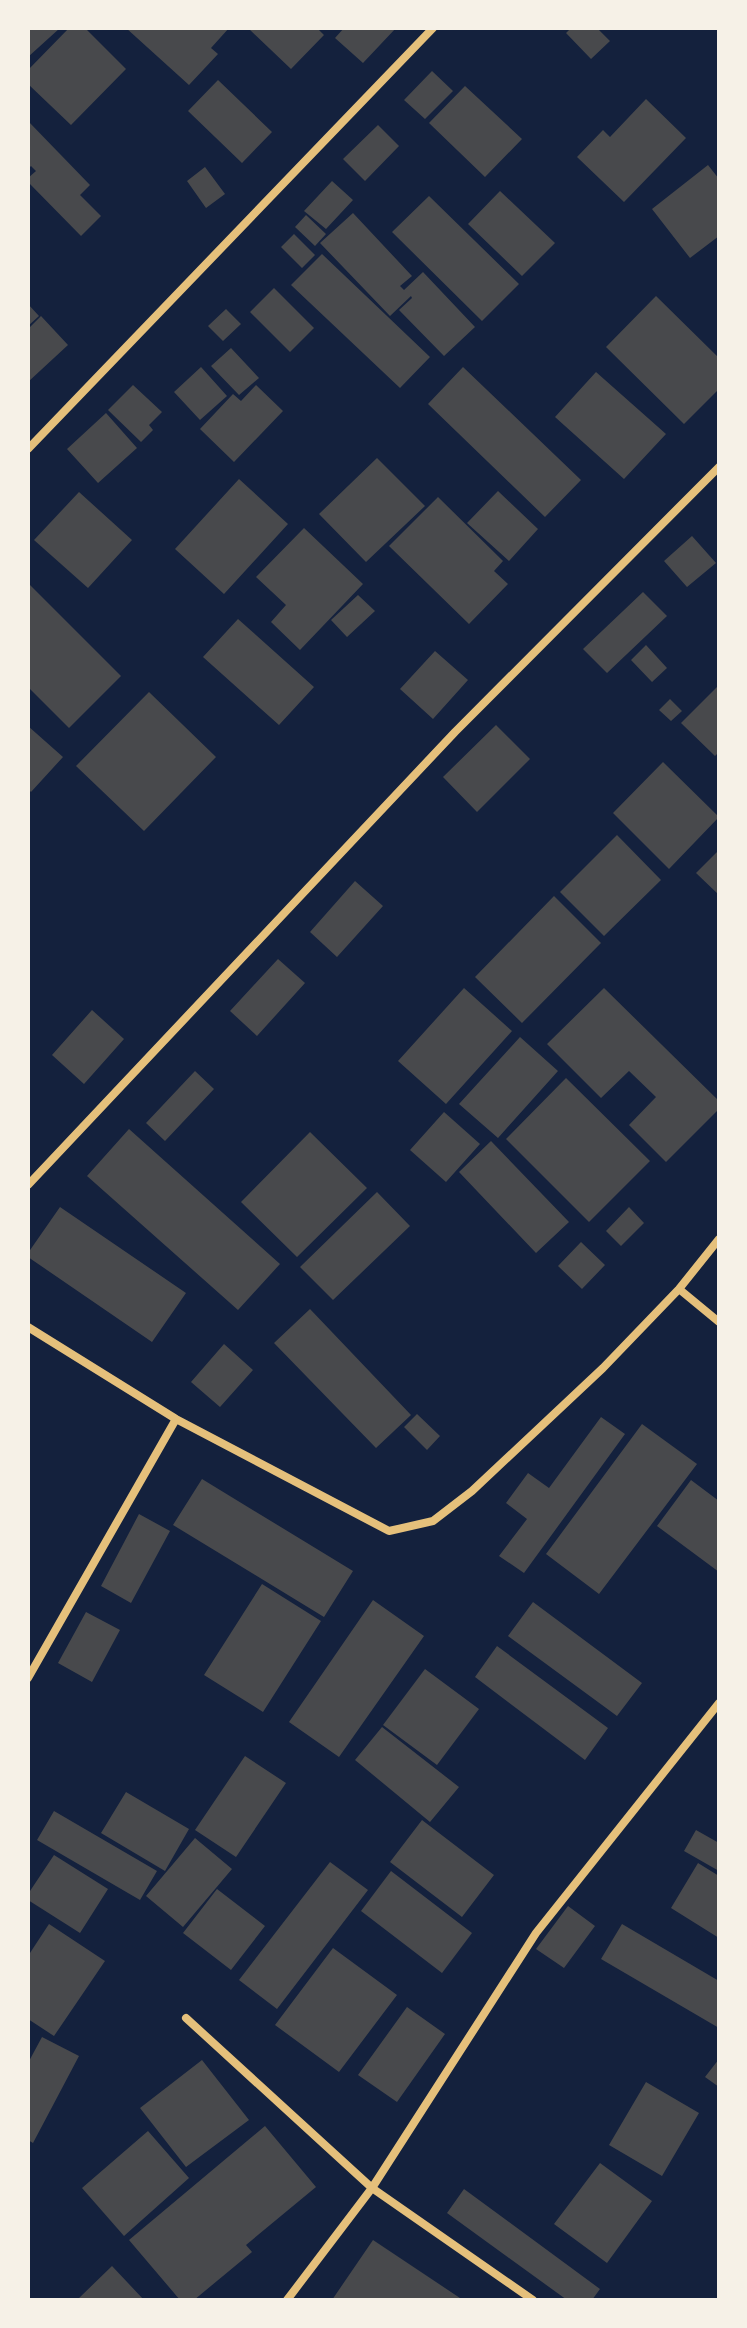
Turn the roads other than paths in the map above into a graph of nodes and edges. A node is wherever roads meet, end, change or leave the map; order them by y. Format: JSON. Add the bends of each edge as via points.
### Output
{"nodes":[{"id":1,"x":433,"y":28,"type":"edge"},
{"id":2,"x":28,"y":449,"type":"edge"},
{"id":3,"x":719,"y":467,"type":"edge"},
{"id":4,"x":28,"y":1185,"type":"edge"},
{"id":5,"x":719,"y":1239,"type":"edge"},
{"id":6,"x":679,"y":1289,"type":"junction"},
{"id":7,"x":719,"y":1322,"type":"edge"},
{"id":8,"x":28,"y":1327,"type":"edge"},
{"id":9,"x":176,"y":1419,"type":"junction"},
{"id":10,"x":28,"y":1678,"type":"edge"},
{"id":11,"x":719,"y":1703,"type":"edge"},
{"id":12,"x":186,"y":2018,"type":"dead end"},
{"id":13,"x":372,"y":2188,"type":"junction"},
{"id":14,"x":287,"y":2300,"type":"edge"},
{"id":15,"x":533,"y":2300,"type":"edge"}],
"edges":[{"from":1,"to":2,"type":"street"},
{"from":3,"to":4,"type":"street","via":[[455,732]]},
{"from":5,"to":6,"type":"street"},
{"from":6,"to":7,"type":"street"},
{"from":6,"to":9,"type":"street","via":[[593,1378],[433,1521],[389,1531]]},
{"from":8,"to":9,"type":"street"},
{"from":9,"to":10,"type":"street"},
{"from":11,"to":13,"type":"street","via":[[536,1933]]},
{"from":12,"to":13,"type":"street"},
{"from":13,"to":14,"type":"street"},
{"from":13,"to":15,"type":"street"}]}
